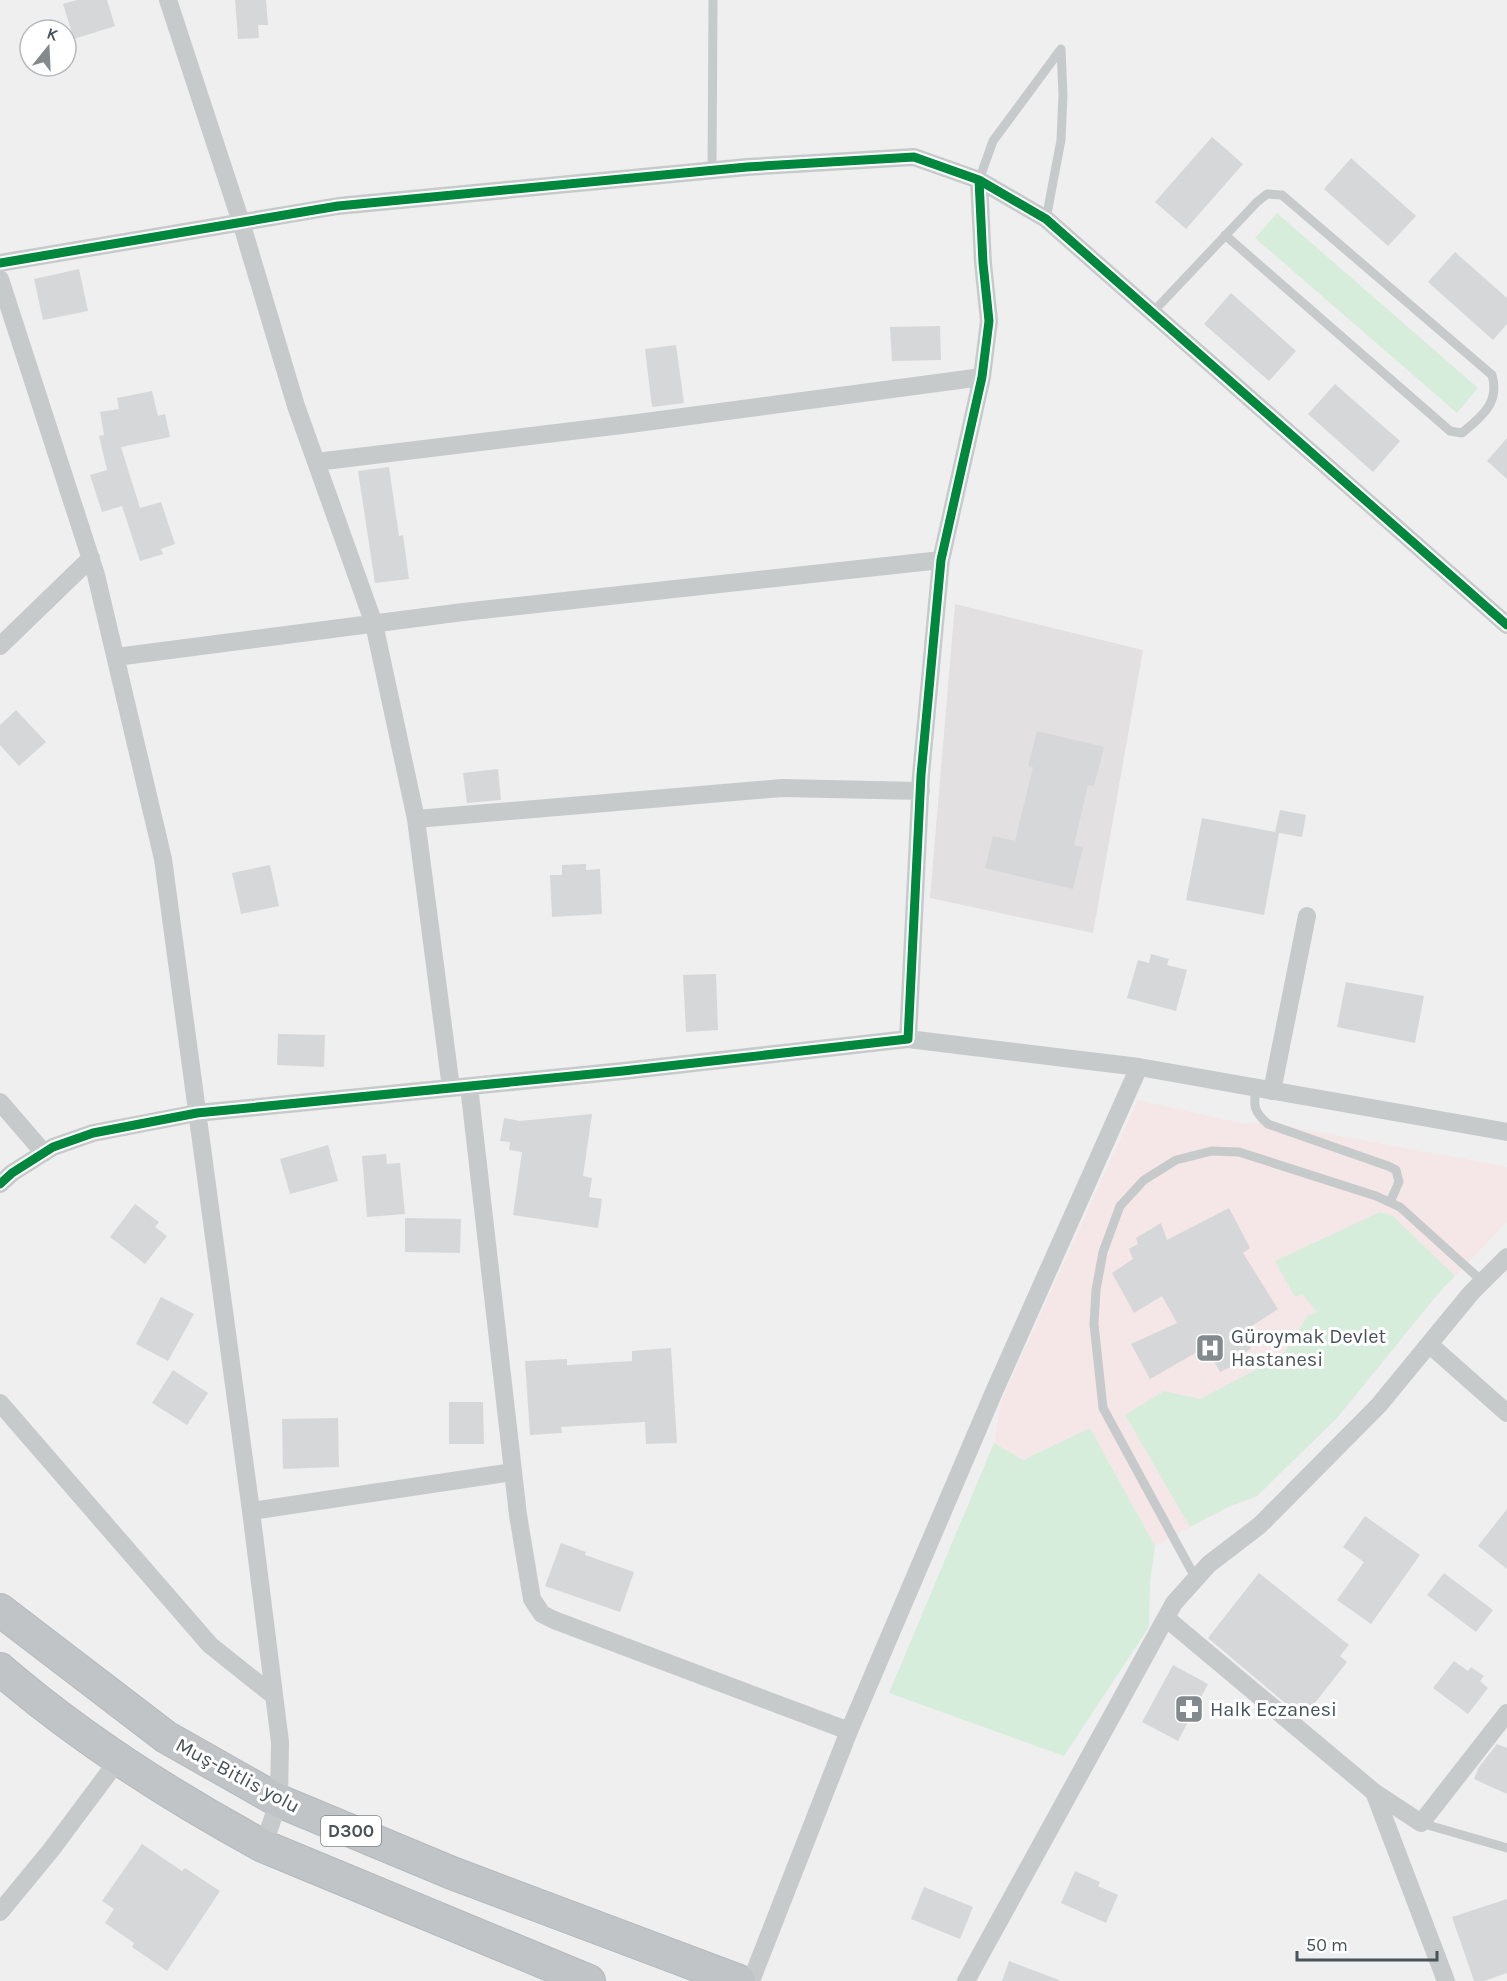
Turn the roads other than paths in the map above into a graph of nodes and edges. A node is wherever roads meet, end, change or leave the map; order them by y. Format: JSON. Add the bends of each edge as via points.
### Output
{"nodes":[{"id":1,"x":168,"y":0,"type":"edge"},
{"id":2,"x":713,"y":0,"type":"edge"},
{"id":3,"x":712,"y":170,"type":"junction"},
{"id":4,"x":979,"y":180,"type":"junction"},
{"id":5,"x":1046,"y":219,"type":"junction"},
{"id":6,"x":241,"y":222,"type":"junction"},
{"id":7,"x":1225,"y":235,"type":"junction"},
{"id":8,"x":0,"y":263,"type":"edge"},
{"id":9,"x":0,"y":279,"type":"edge"},
{"id":10,"x":1153,"y":312,"type":"junction"},
{"id":11,"x":982,"y":377,"type":"junction"},
{"id":12,"x":316,"y":462,"type":"junction"},
{"id":13,"x":91,"y":558,"type":"junction"},
{"id":14,"x":940,"y":560,"type":"junction"},
{"id":15,"x":374,"y":624,"type":"junction"},
{"id":16,"x":1507,"y":625,"type":"edge"},
{"id":17,"x":0,"y":646,"type":"edge"},
{"id":18,"x":116,"y":657,"type":"junction"},
{"id":19,"x":921,"y":791,"type":"junction"},
{"id":20,"x":416,"y":819,"type":"junction"},
{"id":21,"x":1307,"y":916,"type":"dead end"},
{"id":22,"x":908,"y":1039,"type":"junction"},
{"id":23,"x":1139,"y":1067,"type":"junction"},
{"id":24,"x":460,"y":1087,"type":"junction"},
{"id":25,"x":1264,"y":1089,"type":"junction"},
{"id":26,"x":0,"y":1102,"type":"edge"},
{"id":27,"x":197,"y":1113,"type":"junction"},
{"id":28,"x":1507,"y":1132,"type":"edge"},
{"id":29,"x":44,"y":1153,"type":"junction"},
{"id":30,"x":0,"y":1184,"type":"edge"},
{"id":31,"x":1389,"y":1202,"type":"junction"},
{"id":32,"x":1507,"y":1257,"type":"edge"},
{"id":33,"x":1483,"y":1282,"type":"junction"},
{"id":34,"x":1429,"y":1344,"type":"junction"},
{"id":35,"x":0,"y":1402,"type":"edge"},
{"id":36,"x":1507,"y":1413,"type":"edge"},
{"id":37,"x":513,"y":1472,"type":"junction"},
{"id":38,"x":251,"y":1511,"type":"junction"},
{"id":39,"x":1196,"y":1579,"type":"junction"},
{"id":40,"x":0,"y":1610,"type":"edge"},
{"id":41,"x":1166,"y":1618,"type":"junction"},
{"id":42,"x":0,"y":1669,"type":"edge"},
{"id":43,"x":274,"y":1696,"type":"junction"},
{"id":44,"x":1507,"y":1713,"type":"edge"},
{"id":45,"x":849,"y":1731,"type":"junction"},
{"id":46,"x":119,"y":1759,"type":"junction"},
{"id":47,"x":1374,"y":1792,"type":"junction"},
{"id":48,"x":279,"y":1801,"type":"junction"},
{"id":49,"x":1421,"y":1823,"type":"junction"},
{"id":50,"x":263,"y":1846,"type":"junction"},
{"id":51,"x":1507,"y":1848,"type":"edge"},
{"id":52,"x":0,"y":1912,"type":"edge"},
{"id":53,"x":588,"y":1981,"type":"edge"},
{"id":54,"x":740,"y":1981,"type":"edge"},
{"id":55,"x":751,"y":1981,"type":"edge"},
{"id":56,"x":966,"y":1981,"type":"edge"},
{"id":57,"x":1446,"y":1981,"type":"edge"}],
"edges":[{"from":1,"to":6,"type":"street"},
{"from":2,"to":3,"type":"lane"},
{"from":3,"to":4,"type":"street","via":[[914,157]]},
{"from":3,"to":6,"type":"street","via":[[338,206]]},
{"from":4,"to":5,"type":"street"},
{"from":4,"to":5,"type":"lane","via":[[993,141],[1061,49],[1061,140]]},
{"from":4,"to":11,"type":"street","via":[[989,321]]},
{"from":5,"to":10,"type":"street"},
{"from":6,"to":8,"type":"street"},
{"from":6,"to":12,"type":"street"},
{"from":7,"to":7,"type":"lane","via":[[1268,194],[1282,195],[1492,375],[1494,399],[1462,433],[1450,431]]},
{"from":7,"to":10,"type":"lane"},
{"from":9,"to":13,"type":"street"},
{"from":10,"to":16,"type":"street"},
{"from":11,"to":12,"type":"street"},
{"from":11,"to":14,"type":"street"},
{"from":12,"to":15,"type":"street"},
{"from":13,"to":17,"type":"street"},
{"from":13,"to":18,"type":"street"},
{"from":14,"to":15,"type":"street"},
{"from":14,"to":19,"type":"street"},
{"from":15,"to":18,"type":"street"},
{"from":15,"to":20,"type":"street"},
{"from":18,"to":27,"type":"street","via":[[163,859]]},
{"from":19,"to":20,"type":"street","via":[[782,788]]},
{"from":19,"to":22,"type":"street"},
{"from":20,"to":24,"type":"street"},
{"from":21,"to":25,"type":"street"},
{"from":22,"to":23,"type":"street"},
{"from":22,"to":24,"type":"street"},
{"from":23,"to":25,"type":"street"},
{"from":23,"to":45,"type":"street"},
{"from":24,"to":27,"type":"street"},
{"from":24,"to":37,"type":"street"},
{"from":25,"to":28,"type":"street"},
{"from":25,"to":31,"type":"lane","via":[[1253,1102],[1268,1124],[1396,1170],[1399,1182]]},
{"from":26,"to":29,"type":"street"},
{"from":27,"to":29,"type":"street","via":[[93,1133]]},
{"from":27,"to":38,"type":"street"},
{"from":29,"to":30,"type":"street"},
{"from":31,"to":33,"type":"lane","via":[[1400,1207]]},
{"from":31,"to":39,"type":"lane","via":[[1239,1152],[1212,1151],[1176,1160],[1144,1180],[1120,1206],[1103,1252],[1096,1290],[1094,1324],[1103,1408]]},
{"from":32,"to":33,"type":"street"},
{"from":33,"to":34,"type":"street"},
{"from":34,"to":36,"type":"street"},
{"from":34,"to":39,"type":"street","via":[[1379,1405],[1260,1525],[1209,1564]]},
{"from":35,"to":43,"type":"street","via":[[210,1645]]},
{"from":37,"to":38,"type":"street"},
{"from":37,"to":45,"type":"street","via":[[532,1599],[542,1614]]},
{"from":38,"to":43,"type":"street"},
{"from":39,"to":41,"type":"street"},
{"from":40,"to":48,"type":"highway","name":"Muş-Bitlis yolu","number":"D300","via":[[166,1737]]},
{"from":41,"to":47,"type":"street"},
{"from":41,"to":56,"type":"street"},
{"from":42,"to":46,"type":"highway","number":"D300","via":[[37,1702]]},
{"from":43,"to":48,"type":"street","via":[[280,1742]]},
{"from":44,"to":49,"type":"street"},
{"from":45,"to":55,"type":"street"},
{"from":46,"to":50,"type":"highway","number":"D300"},
{"from":46,"to":52,"type":"street"},
{"from":47,"to":49,"type":"street"},
{"from":47,"to":57,"type":"street"},
{"from":48,"to":50,"type":"street"},
{"from":48,"to":54,"type":"highway","name":"Muş-Bitlis yolu","number":"D300","via":[[452,1873]]},
{"from":49,"to":51,"type":"lane"},
{"from":50,"to":53,"type":"highway","number":"D300"}]}
